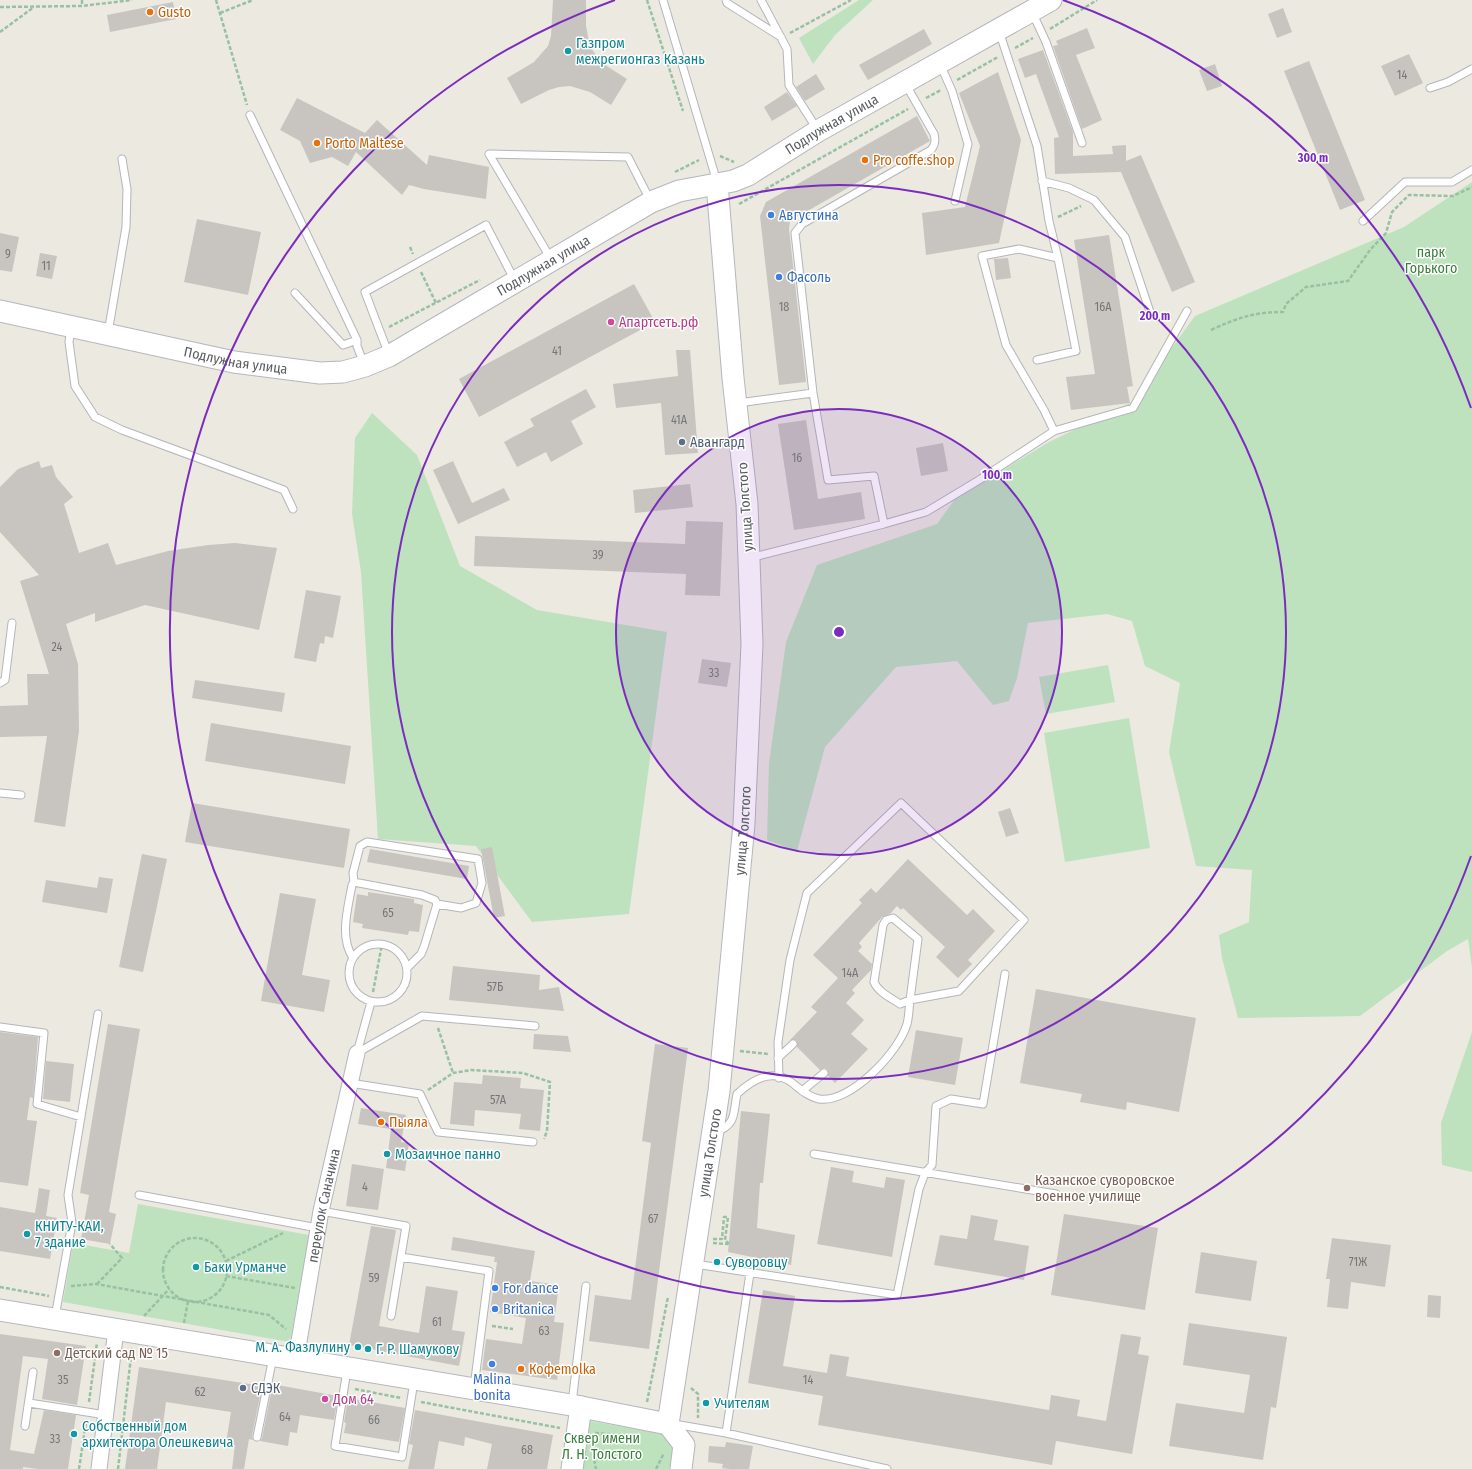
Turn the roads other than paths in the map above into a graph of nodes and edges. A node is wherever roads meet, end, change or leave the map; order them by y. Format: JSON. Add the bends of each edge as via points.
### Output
{"nodes":[{"id":1,"x":663,"y":0,"type":"edge"},
{"id":2,"x":726,"y":0,"type":"edge"},
{"id":3,"x":761,"y":0,"type":"edge"},
{"id":4,"x":1051,"y":0,"type":"edge"},
{"id":5,"x":1031,"y":12,"type":"junction"},
{"id":6,"x":999,"y":31,"type":"junction"},
{"id":7,"x":781,"y":37,"type":"junction"},
{"id":8,"x":940,"y":64,"type":"junction"},
{"id":9,"x":1472,"y":69,"type":"edge"},
{"id":10,"x":905,"y":83,"type":"junction"},
{"id":11,"x":1430,"y":88,"type":"dead end"},
{"id":12,"x":250,"y":115,"type":"road end"},
{"id":13,"x":818,"y":131,"type":"junction"},
{"id":14,"x":1082,"y":143,"type":"dead end"},
{"id":15,"x":122,"y":160,"type":"dead end"},
{"id":16,"x":1472,"y":170,"type":"edge"},
{"id":17,"x":1042,"y":181,"type":"junction"},
{"id":18,"x":717,"y":184,"type":"junction"},
{"id":19,"x":955,"y":201,"type":"dead end"},
{"id":20,"x":651,"y":202,"type":"junction"},
{"id":21,"x":1363,"y":221,"type":"dead end"},
{"id":22,"x":1058,"y":258,"type":"junction"},
{"id":23,"x":553,"y":261,"type":"junction"},
{"id":24,"x":516,"y":283,"type":"junction"},
{"id":25,"x":295,"y":293,"type":"dead end"},
{"id":26,"x":0,"y":311,"type":"edge"},
{"id":27,"x":1187,"y":311,"type":"dead end"},
{"id":28,"x":1151,"y":315,"type":"dead end"},
{"id":29,"x":71,"y":326,"type":"junction"},
{"id":30,"x":107,"y":334,"type":"junction"},
{"id":31,"x":357,"y":340,"type":"junction"},
{"id":32,"x":390,"y":356,"type":"junction"},
{"id":33,"x":1037,"y":360,"type":"dead end"},
{"id":34,"x":365,"y":366,"type":"junction"},
{"id":35,"x":813,"y":393,"type":"junction"},
{"id":36,"x":736,"y":404,"type":"junction"},
{"id":37,"x":1054,"y":431,"type":"junction"},
{"id":38,"x":293,"y":509,"type":"dead end"},
{"id":39,"x":884,"y":524,"type":"junction"},
{"id":40,"x":749,"y":558,"type":"junction"},
{"id":41,"x":12,"y":623,"type":"dead end"},
{"id":42,"x":0,"y":683,"type":"edge"},
{"id":43,"x":0,"y":793,"type":"edge"},
{"id":44,"x":21,"y":796,"type":"dead end"},
{"id":45,"x":354,"y":882,"type":"junction"},
{"id":46,"x":437,"y":904,"type":"junction"},
{"id":47,"x":353,"y":958,"type":"junction"},
{"id":48,"x":407,"y":968,"type":"junction"},
{"id":49,"x":1005,"y":974,"type":"dead end"},
{"id":50,"x":910,"y":1000,"type":"junction"},
{"id":51,"x":371,"y":1002,"type":"junction"},
{"id":52,"x":98,"y":1014,"type":"dead end"},
{"id":53,"x":535,"y":1026,"type":"dead end"},
{"id":54,"x":0,"y":1027,"type":"edge"},
{"id":55,"x":793,"y":1044,"type":"dead end"},
{"id":56,"x":357,"y":1053,"type":"junction"},
{"id":57,"x":778,"y":1058,"type":"junction"},
{"id":58,"x":824,"y":1072,"type":"dead end"},
{"id":59,"x":779,"y":1078,"type":"junction"},
{"id":60,"x":350,"y":1083,"type":"junction"},
{"id":61,"x":802,"y":1091,"type":"junction"},
{"id":62,"x":81,"y":1117,"type":"junction"},
{"id":63,"x":712,"y":1133,"type":"junction"},
{"id":64,"x":533,"y":1142,"type":"road end"},
{"id":65,"x":814,"y":1154,"type":"dead end"},
{"id":66,"x":925,"y":1173,"type":"junction"},
{"id":67,"x":1056,"y":1194,"type":"dead end"},
{"id":68,"x":139,"y":1195,"type":"dead end"},
{"id":69,"x":321,"y":1211,"type":"junction"},
{"id":70,"x":318,"y":1228,"type":"junction"},
{"id":71,"x":401,"y":1257,"type":"junction"},
{"id":72,"x":693,"y":1263,"type":"junction"},
{"id":73,"x":750,"y":1272,"type":"junction"},
{"id":74,"x":586,"y":1286,"type":"dead end"},
{"id":75,"x":0,"y":1310,"type":"edge"},
{"id":76,"x":391,"y":1316,"type":"dead end"},
{"id":77,"x":55,"y":1319,"type":"junction"},
{"id":78,"x":116,"y":1330,"type":"junction"},
{"id":79,"x":273,"y":1356,"type":"junction"},
{"id":80,"x":296,"y":1359,"type":"junction"},
{"id":81,"x":347,"y":1368,"type":"junction"},
{"id":82,"x":33,"y":1372,"type":"dead end"},
{"id":83,"x":415,"y":1379,"type":"junction"},
{"id":84,"x":474,"y":1389,"type":"junction"},
{"id":85,"x":28,"y":1403,"type":"junction"},
{"id":86,"x":576,"y":1406,"type":"junction"},
{"id":87,"x":106,"y":1415,"type":"junction"},
{"id":88,"x":668,"y":1424,"type":"junction"},
{"id":89,"x":25,"y":1426,"type":"dead end"},
{"id":90,"x":726,"y":1434,"type":"junction"},
{"id":91,"x":258,"y":1437,"type":"dead end"},
{"id":92,"x":877,"y":1468,"type":"edge"},
{"id":93,"x":99,"y":1469,"type":"edge"},
{"id":94,"x":572,"y":1469,"type":"edge"},
{"id":95,"x":681,"y":1469,"type":"edge"},
{"id":96,"x":887,"y":1469,"type":"edge"}],
"edges":[{"from":1,"to":18,"type":"lane"},
{"from":2,"to":7,"type":"lane","via":[[750,19]]},
{"from":3,"to":7,"type":"lane"},
{"from":4,"to":5,"type":"street","name":"Подлужная улица"},
{"from":5,"to":6,"type":"street","name":"Подлужная улица"},
{"from":5,"to":14,"type":"lane","via":[[1046,42]]},
{"from":6,"to":8,"type":"street","name":"Подлужная улица"},
{"from":6,"to":17,"type":"lane","via":[[1037,146]]},
{"from":7,"to":13,"type":"lane","via":[[787,49],[789,85]]},
{"from":8,"to":10,"type":"street","name":"Подлужная улица"},
{"from":8,"to":19,"type":"lane","via":[[952,91],[968,144]]},
{"from":9,"to":11,"type":"lane"},
{"from":10,"to":13,"type":"street","name":"Подлужная улица"},
{"from":10,"to":35,"type":"lane","via":[[934,134],[934,147],[802,224],[796,233]]},
{"from":12,"to":31,"type":"lane"},
{"from":13,"to":18,"type":"street","name":"Подлужная улица","via":[[748,175]]},
{"from":15,"to":30,"type":"lane","via":[[127,189],[126,227]]},
{"from":16,"to":21,"type":"lane","via":[[1452,182],[1405,182]]},
{"from":17,"to":22,"type":"lane"},
{"from":17,"to":28,"type":"lane","via":[[1069,188],[1094,200],[1125,237]]},
{"from":18,"to":20,"type":"street","name":"Подлужная улица","via":[[679,191]]},
{"from":18,"to":36,"type":"street","name":"улица Толстого"},
{"from":20,"to":23,"type":"street","name":"Подлужная улица"},
{"from":20,"to":23,"type":"lane","via":[[628,157],[489,154]]},
{"from":22,"to":33,"type":"lane","via":[[1076,352]]},
{"from":22,"to":37,"type":"lane","via":[[1019,248],[982,256],[1006,345]]},
{"from":23,"to":24,"type":"street","name":"Подлужная улица"},
{"from":24,"to":32,"type":"street","name":"Подлужная улица"},
{"from":24,"to":32,"type":"lane","via":[[486,225],[365,292]]},
{"from":25,"to":31,"type":"lane","via":[[343,345]]},
{"from":26,"to":29,"type":"street","name":"Подлужная улица"},
{"from":27,"to":37,"type":"lane","via":[[1133,408]]},
{"from":29,"to":30,"type":"street","name":"Подлужная улица"},
{"from":29,"to":38,"type":"lane","via":[[69,342],[75,386],[95,417],[122,430],[284,490]]},
{"from":30,"to":34,"type":"street","name":"Подлужная улица","via":[[234,362],[320,373],[344,372]]},
{"from":31,"to":34,"type":"lane","via":[[356,346]]},
{"from":32,"to":34,"type":"street","name":"Подлужная улица"},
{"from":35,"to":36,"type":"lane"},
{"from":35,"to":39,"type":"lane","via":[[828,480],[874,476]]},
{"from":36,"to":40,"type":"street","name":"улица Толстого","via":[[747,504]]},
{"from":37,"to":39,"type":"lane","via":[[926,512]]},
{"from":39,"to":40,"type":"lane"},
{"from":40,"to":63,"type":"street","name":"улица Толстого","via":[[752,644],[744,824],[719,1091]]},
{"from":41,"to":42,"type":"lane","via":[[5,680]]},
{"from":43,"to":44,"type":"lane"},
{"from":45,"to":46,"type":"lane","via":[[422,895],[435,900]]},
{"from":45,"to":46,"type":"lane","via":[[353,873],[360,846],[367,842],[478,859],[482,883],[476,903],[462,908]]},
{"from":45,"to":47,"type":"lane","via":[[345,930],[349,952]]},
{"from":46,"to":48,"type":"lane","via":[[421,954]]},
{"from":47,"to":48,"type":"lane","via":[[362,948],[382,944],[397,951],[404,958]]},
{"from":47,"to":51,"type":"lane","via":[[348,970],[351,986],[363,999]]},
{"from":48,"to":51,"type":"lane","via":[[404,986],[398,994],[386,1001]]},
{"from":49,"to":66,"type":"lane","via":[[983,1104],[951,1099],[936,1106],[932,1165]]},
{"from":50,"to":50,"type":"lane","via":[[918,940],[893,918],[886,920],[883,925],[874,982],[887,996],[900,1004]]},
{"from":50,"to":57,"type":"lane","via":[[959,991],[1024,920],[901,803],[807,893],[790,960]]},
{"from":50,"to":61,"type":"lane","via":[[907,1025],[897,1043],[864,1081],[835,1099],[818,1099]]},
{"from":51,"to":56,"type":"lane"},
{"from":52,"to":62,"type":"lane"},
{"from":53,"to":56,"type":"lane","via":[[422,1016]]},
{"from":54,"to":62,"type":"lane","via":[[44,1033],[37,1104]]},
{"from":55,"to":57,"type":"lane"},
{"from":56,"to":60,"type":"street","name":"переулок Саначина"},
{"from":57,"to":59,"type":"lane"},
{"from":58,"to":61,"type":"lane"},
{"from":59,"to":61,"type":"lane","via":[[789,1080]]},
{"from":59,"to":63,"type":"lane","via":[[770,1075],[758,1078],[740,1092],[736,1099],[733,1121],[725,1128]]},
{"from":60,"to":64,"type":"lane","via":[[420,1094],[438,1132]]},
{"from":60,"to":69,"type":"street","name":"переулок Саначина"},
{"from":62,"to":77,"type":"lane","via":[[68,1195],[72,1223]]},
{"from":63,"to":72,"type":"street","name":"улица Толстого"},
{"from":65,"to":66,"type":"lane"},
{"from":66,"to":67,"type":"lane"},
{"from":66,"to":73,"type":"lane","via":[[896,1295]]},
{"from":68,"to":70,"type":"lane"},
{"from":69,"to":70,"type":"street","name":"переулок Саначина"},
{"from":69,"to":71,"type":"lane","via":[[406,1226]]},
{"from":70,"to":80,"type":"street","name":"переулок Саначина"},
{"from":71,"to":76,"type":"lane"},
{"from":71,"to":84,"type":"lane","via":[[488,1271]]},
{"from":72,"to":73,"type":"lane"},
{"from":72,"to":88,"type":"street","name":"улица Толстого"},
{"from":73,"to":90,"type":"lane"},
{"from":74,"to":86,"type":"lane"},
{"from":75,"to":77,"type":"street"},
{"from":77,"to":78,"type":"street"},
{"from":78,"to":79,"type":"street"},
{"from":78,"to":87,"type":"street"},
{"from":79,"to":80,"type":"street"},
{"from":79,"to":91,"type":"lane"},
{"from":80,"to":81,"type":"street"},
{"from":81,"to":83,"type":"street"},
{"from":81,"to":83,"type":"lane","via":[[335,1446],[402,1457]]},
{"from":82,"to":85,"type":"lane"},
{"from":83,"to":84,"type":"street"},
{"from":84,"to":86,"type":"street"},
{"from":85,"to":87,"type":"lane"},
{"from":85,"to":89,"type":"lane"},
{"from":86,"to":88,"type":"street"},
{"from":86,"to":94,"type":"street"},
{"from":87,"to":93,"type":"street"},
{"from":88,"to":90,"type":"lane"},
{"from":88,"to":95,"type":"street","via":[[684,1445]]},
{"from":90,"to":92,"type":"lane"},
{"from":92,"to":96,"type":"lane"}]}
